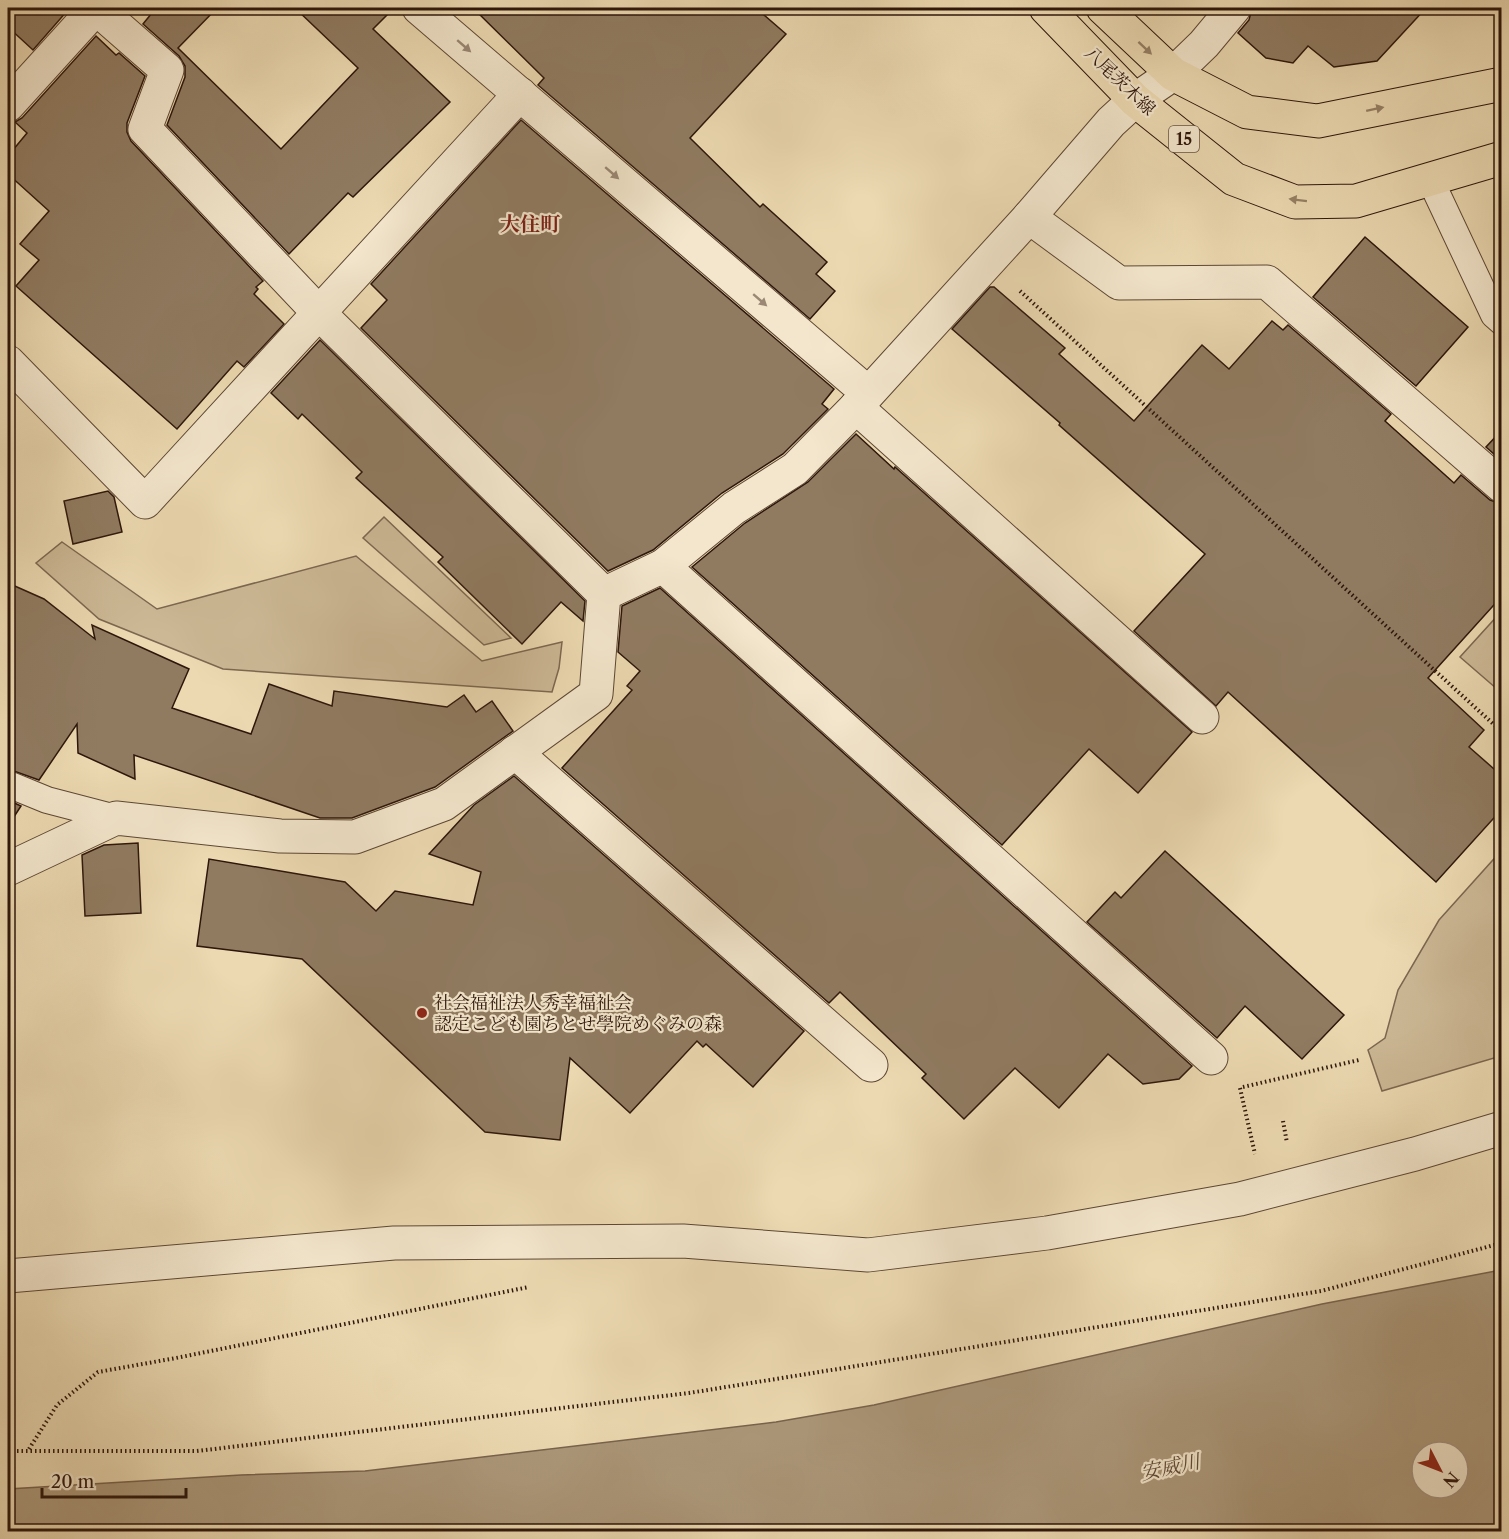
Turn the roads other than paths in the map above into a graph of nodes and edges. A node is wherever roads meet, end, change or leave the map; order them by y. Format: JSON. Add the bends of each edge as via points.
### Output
{"nodes":[{"id":1,"x":96,"y":8,"type":"edge"},
{"id":2,"x":419,"y":8,"type":"edge"},
{"id":3,"x":1046,"y":8,"type":"edge"},
{"id":4,"x":1103,"y":8,"type":"edge"},
{"id":5,"x":1234,"y":8,"type":"edge"},
{"id":6,"x":1173,"y":74,"type":"junction"},
{"id":7,"x":1502,"y":84,"type":"edge"},
{"id":8,"x":519,"y":94,"type":"junction"},
{"id":9,"x":1135,"y":100,"type":"junction"},
{"id":10,"x":8,"y":105,"type":"edge"},
{"id":11,"x":1502,"y":158,"type":"edge"},
{"id":12,"x":1430,"y":179,"type":"junction"},
{"id":13,"x":1029,"y":217,"type":"junction"},
{"id":14,"x":319,"y":313,"type":"junction"},
{"id":15,"x":1502,"y":322,"type":"edge"},
{"id":16,"x":8,"y":362,"type":"edge"},
{"id":17,"x":862,"y":400,"type":"junction"},
{"id":18,"x":1502,"y":486,"type":"edge"},
{"id":19,"x":663,"y":566,"type":"junction"},
{"id":20,"x":604,"y":594,"type":"junction"},
{"id":21,"x":1202,"y":717,"type":"dead end"},
{"id":22,"x":515,"y":753,"type":"junction"},
{"id":23,"x":8,"y":784,"type":"edge"},
{"id":24,"x":116,"y":818,"type":"junction"},
{"id":25,"x":8,"y":869,"type":"edge"},
{"id":26,"x":1211,"y":1058,"type":"road end"},
{"id":27,"x":872,"y":1065,"type":"dead end"},
{"id":28,"x":1502,"y":1128,"type":"edge"},
{"id":29,"x":8,"y":1276,"type":"edge"}],
"edges":[{"from":1,"to":10,"type":"street"},
{"from":1,"to":14,"type":"street","via":[[167,70],[145,129]]},
{"from":2,"to":8,"type":"street","one_way":true},
{"from":3,"to":9,"type":"main road","name":"八尾茨木線","number":"15"},
{"from":4,"to":6,"type":"main road","one_way":true},
{"from":5,"to":6,"type":"street"},
{"from":6,"to":7,"type":"main road","one_way":true,"via":[[1247,112],[1318,121]]},
{"from":6,"to":9,"type":"street"},
{"from":8,"to":14,"type":"street"},
{"from":8,"to":17,"type":"street","one_way":true},
{"from":12,"to":9,"type":"main road","name":"八尾茨木線","number":"15","one_way":true,"via":[[1356,201],[1294,202],[1234,178]]},
{"from":9,"to":13,"type":"street","via":[[1110,122]]},
{"from":11,"to":12,"type":"main road","name":"八尾茨木線","number":"15"},
{"from":12,"to":15,"type":"lane","via":[[1494,315]]},
{"from":13,"to":17,"type":"street"},
{"from":13,"to":18,"type":"street","via":[[1119,283],[1268,282]]},
{"from":14,"to":16,"type":"street","via":[[145,502]]},
{"from":14,"to":20,"type":"street"},
{"from":17,"to":19,"type":"street","via":[[795,469],[734,508]]},
{"from":17,"to":21,"type":"street"},
{"from":19,"to":20,"type":"street"},
{"from":19,"to":26,"type":"street"},
{"from":20,"to":22,"type":"street","via":[[596,694]]},
{"from":22,"to":24,"type":"street","via":[[444,804],[355,837],[280,836]]},
{"from":22,"to":27,"type":"street"},
{"from":23,"to":24,"type":"lane","via":[[47,800]]},
{"from":24,"to":25,"type":"street"},
{"from":28,"to":29,"type":"street","via":[[1264,1192],[1047,1233],[868,1255],[682,1241],[394,1243]]}]}
